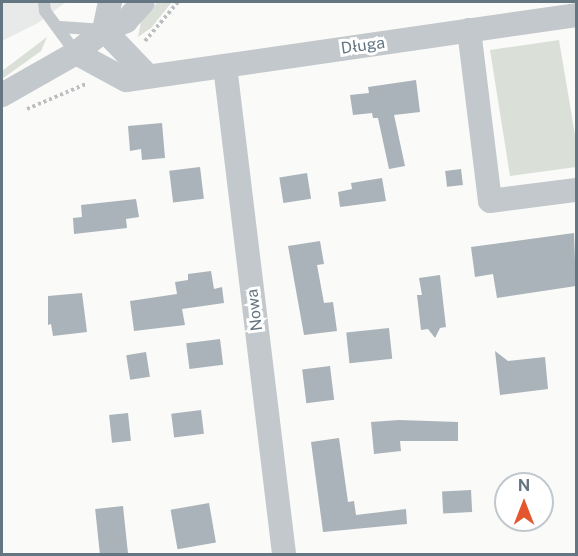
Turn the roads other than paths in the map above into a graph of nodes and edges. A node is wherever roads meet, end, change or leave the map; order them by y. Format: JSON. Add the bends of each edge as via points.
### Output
{"nodes":[{"id":1,"x":44,"y":2,"type":"edge"},
{"id":2,"x":110,"y":2,"type":"edge"},
{"id":3,"x":143,"y":2,"type":"edge"},
{"id":4,"x":576,"y":15,"type":"edge"},
{"id":5,"x":60,"y":27,"type":"junction"},
{"id":6,"x":104,"y":30,"type":"junction"},
{"id":7,"x":469,"y":30,"type":"junction"},
{"id":8,"x":76,"y":53,"type":"junction"},
{"id":9,"x":225,"y":66,"type":"junction"},
{"id":10,"x":148,"y":76,"type":"junction"},
{"id":11,"x":2,"y":95,"type":"edge"},
{"id":12,"x":576,"y":190,"type":"edge"},
{"id":13,"x":284,"y":555,"type":"edge"}],
"edges":[{"from":1,"to":5,"type":"lane","via":[[45,11]]},
{"from":2,"to":6,"type":"street"},
{"from":3,"to":6,"type":"street","via":[[126,21]]},
{"from":4,"to":7,"type":"street","name":"Długa"},
{"from":5,"to":6,"type":"lane"},
{"from":5,"to":8,"type":"lane"},
{"from":6,"to":8,"type":"street"},
{"from":6,"to":10,"type":"street"},
{"from":7,"to":9,"type":"street","name":"Długa"},
{"from":7,"to":12,"type":"street","via":[[490,201]]},
{"from":8,"to":10,"type":"street","name":"Długa","via":[[126,80]]},
{"from":8,"to":11,"type":"street"},
{"from":9,"to":10,"type":"street","name":"Długa"},
{"from":9,"to":13,"type":"street","name":"Nowa"}]}
